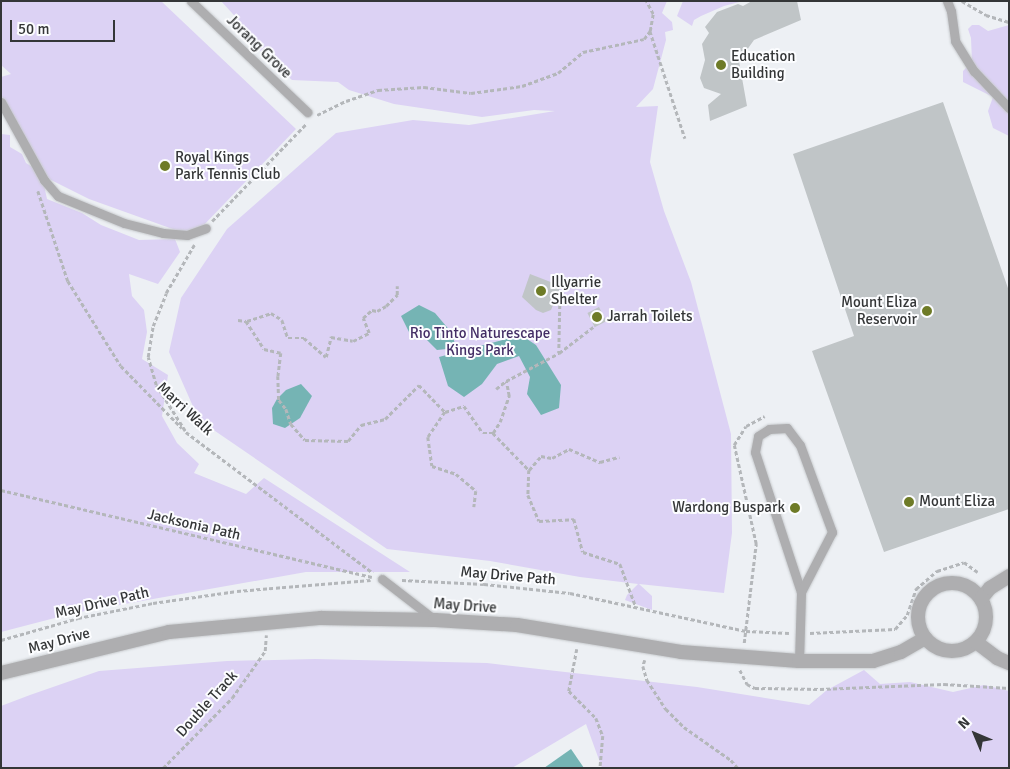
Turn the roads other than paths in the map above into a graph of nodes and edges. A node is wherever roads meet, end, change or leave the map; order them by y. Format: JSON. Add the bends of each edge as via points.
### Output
{"nodes":[{"id":1,"x":191,"y":1,"type":"edge"},
{"id":2,"x":947,"y":1,"type":"edge"},
{"id":3,"x":1,"y":102,"type":"edge"},
{"id":4,"x":1009,"y":108,"type":"edge"},
{"id":5,"x":308,"y":112,"type":"dead end"},
{"id":6,"x":206,"y":228,"type":"road end"},
{"id":7,"x":1009,"y":576,"type":"edge"},
{"id":8,"x":382,"y":580,"type":"road end"},
{"id":9,"x":801,"y":592,"type":"junction"},
{"id":10,"x":981,"y":599,"type":"junction"},
{"id":11,"x":435,"y":620,"type":"junction"},
{"id":12,"x":924,"y":638,"type":"junction"},
{"id":13,"x":976,"y":642,"type":"junction"},
{"id":14,"x":799,"y":661,"type":"junction"},
{"id":15,"x":1009,"y":663,"type":"edge"},
{"id":16,"x":1,"y":673,"type":"edge"}],
"edges":[{"from":1,"to":5,"type":"lane","name":"Jorang Grove"},
{"from":2,"to":4,"type":"lane","via":[[955,41],[974,71]]},
{"from":3,"to":6,"type":"lane","via":[[44,180],[58,196],[124,223],[163,233],[187,235]]},
{"from":7,"to":10,"type":"street","via":[[990,588]]},
{"from":8,"to":11,"type":"lane"},
{"from":9,"to":9,"type":"lane","via":[[754,452],[758,436],[769,429],[787,428],[800,445],[832,532]]},
{"from":9,"to":14,"type":"lane"},
{"from":10,"to":12,"type":"street","via":[[962,584],[938,586],[928,593],[919,609],[919,627]]},
{"from":10,"to":13,"type":"street","via":[[986,621]]},
{"from":11,"to":14,"type":"street","name":"May Drive","via":[[517,625],[742,658]]},
{"from":11,"to":16,"type":"street","name":"May Drive","via":[[321,618],[169,632]]},
{"from":12,"to":13,"type":"street","via":[[933,646],[949,651],[966,648]]},
{"from":12,"to":14,"type":"street","name":"May Drive","via":[[900,652],[873,661]]},
{"from":13,"to":15,"type":"street"}]}
